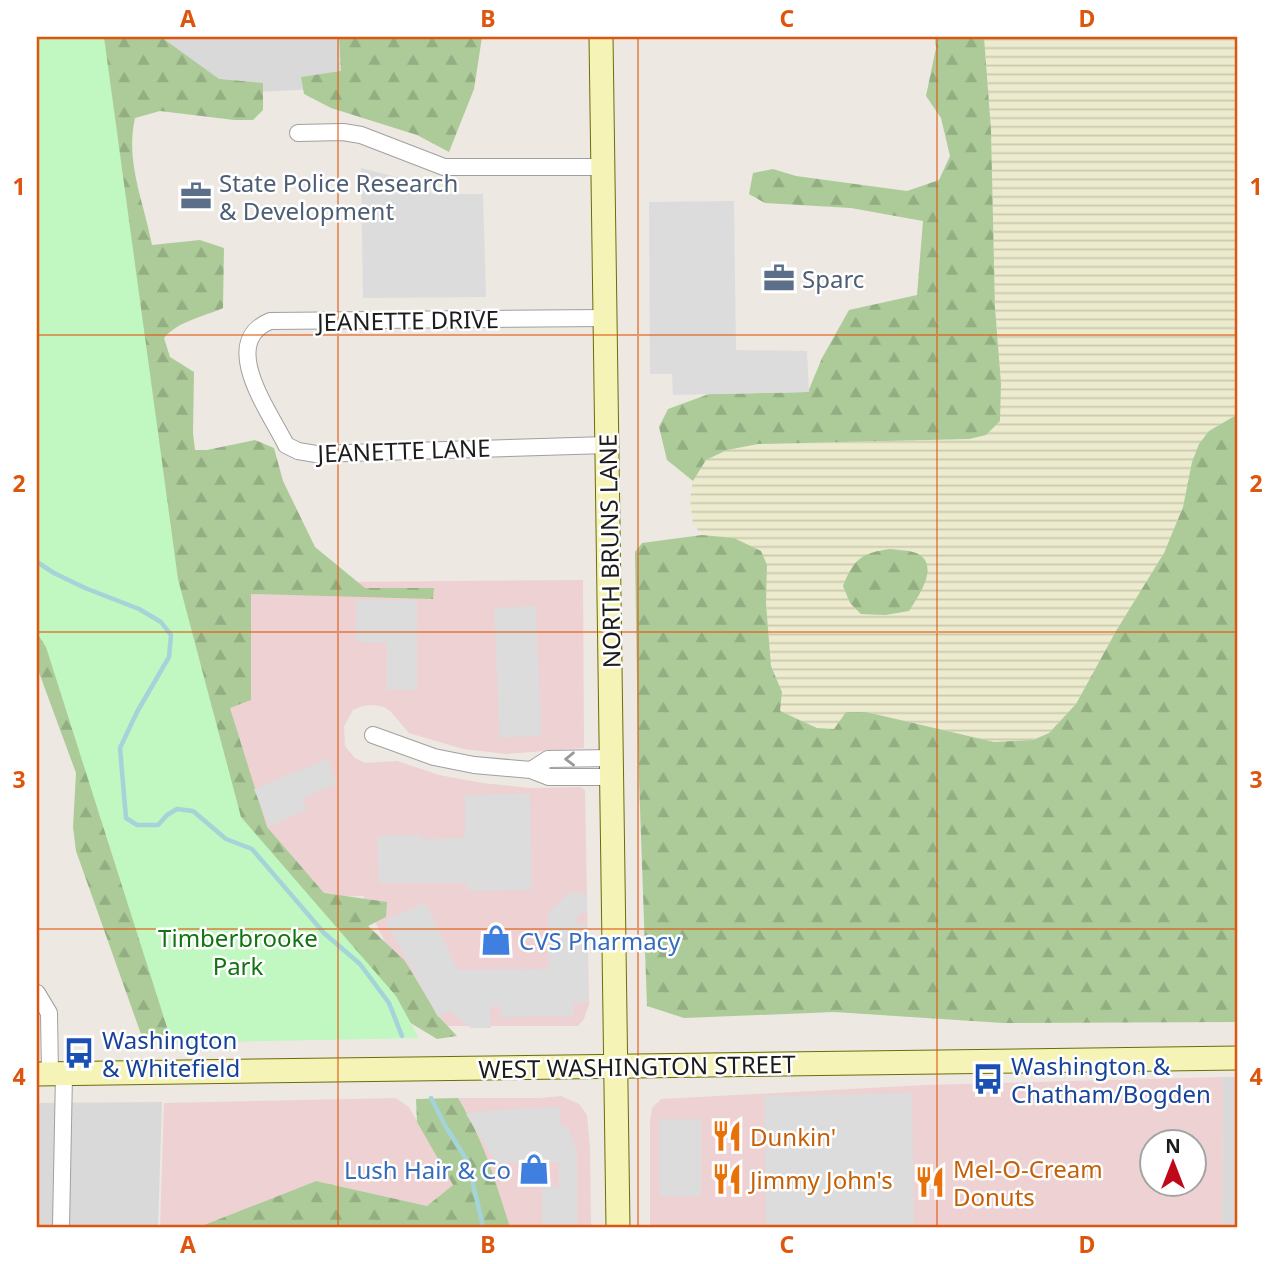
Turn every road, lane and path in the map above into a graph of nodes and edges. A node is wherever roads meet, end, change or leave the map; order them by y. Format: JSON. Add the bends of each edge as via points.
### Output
{"nodes":[{"id":1,"x":601,"y":37,"type":"edge"},
{"id":2,"x":298,"y":133,"type":"dead end"},
{"id":3,"x":603,"y":167,"type":"junction"},
{"id":4,"x":605,"y":318,"type":"junction"},
{"id":5,"x":248,"y":370,"type":"joint"},
{"id":6,"x":607,"y":445,"type":"junction"},
{"id":7,"x":373,"y":735,"type":"dead end"},
{"id":8,"x":612,"y":767,"type":"junction"},
{"id":9,"x":37,"y":993,"type":"edge"},
{"id":10,"x":1238,"y":1058,"type":"edge"},
{"id":11,"x":617,"y":1066,"type":"junction"},
{"id":12,"x":50,"y":1074,"type":"edge"},
{"id":13,"x":61,"y":1227,"type":"edge"},
{"id":14,"x":618,"y":1227,"type":"edge"}],
"edges":[{"from":1,"to":3,"type":"main road","name":"NORTH BRUNS LANE"},
{"from":2,"to":3,"type":"street","via":[[361,135],[444,167]]},
{"from":3,"to":4,"type":"main road","name":"NORTH BRUNS LANE"},
{"from":4,"to":5,"type":"street","name":"JEANETTE DRIVE","via":[[270,321],[252,335]]},
{"from":4,"to":6,"type":"main road","name":"NORTH BRUNS LANE"},
{"from":5,"to":6,"type":"street","name":"JEANETTE LANE","via":[[286,445],[298,451]]},
{"from":6,"to":8,"type":"main road","name":"NORTH BRUNS LANE"},
{"from":7,"to":8,"type":"street","via":[[457,762],[531,770],[549,777]]},
{"from":8,"to":11,"type":"main road","name":"NORTH BRUNS LANE"},
{"from":9,"to":12,"type":"street","via":[[49,1013]]},
{"from":10,"to":11,"type":"main road","name":"WEST WASHINGTON STREET"},
{"from":11,"to":12,"type":"main road","name":"WEST WASHINGTON STREET"},
{"from":11,"to":14,"type":"main road","name":"NORTH BRUNS LANE"},
{"from":12,"to":13,"type":"street"}]}
